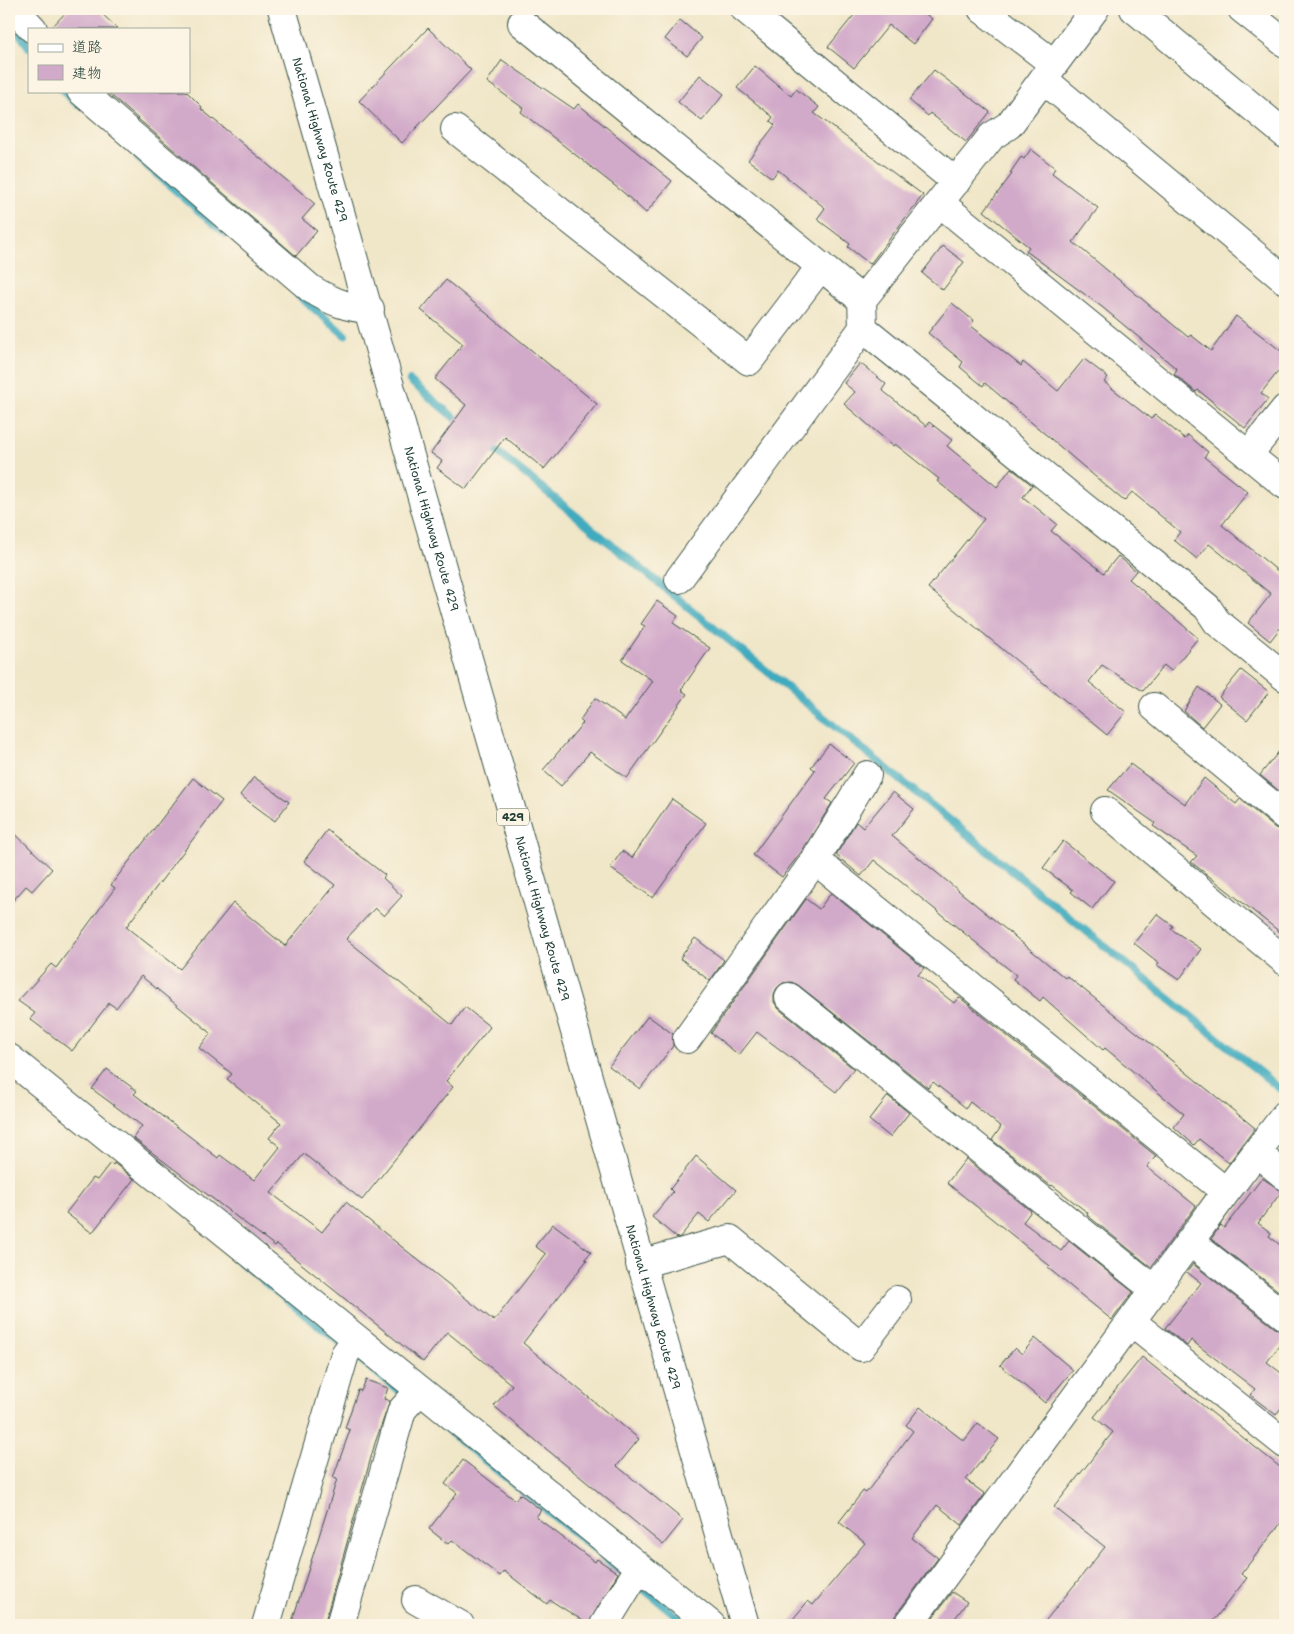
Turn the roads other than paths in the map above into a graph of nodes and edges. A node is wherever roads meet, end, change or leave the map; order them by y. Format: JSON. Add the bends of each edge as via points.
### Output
{"nodes":[{"id":1,"x":10,"y":9,"type":"edge"},
{"id":2,"x":282,"y":9,"type":"edge"},
{"id":3,"x":745,"y":9,"type":"edge"},
{"id":4,"x":982,"y":9,"type":"edge"},
{"id":5,"x":1095,"y":9,"type":"edge"},
{"id":6,"x":1134,"y":9,"type":"edge"},
{"id":7,"x":1242,"y":9,"type":"edge"},
{"id":8,"x":522,"y":23,"type":"dead end"},
{"id":9,"x":32,"y":28,"type":"edge"},
{"id":10,"x":1285,"y":43,"type":"edge"},
{"id":11,"x":1049,"y":71,"type":"junction"},
{"id":12,"x":82,"y":92,"type":"edge"},
{"id":13,"x":455,"y":129,"type":"dead end"},
{"id":14,"x":1285,"y":134,"type":"edge"},
{"id":15,"x":956,"y":182,"type":"junction"},
{"id":16,"x":940,"y":203,"type":"junction"},
{"id":17,"x":821,"y":266,"type":"junction"},
{"id":18,"x":1285,"y":280,"type":"edge"},
{"id":19,"x":862,"y":300,"type":"junction"},
{"id":20,"x":370,"y":309,"type":"junction"},
{"id":21,"x":863,"y":328,"type":"junction"},
{"id":22,"x":1285,"y":409,"type":"edge"},
{"id":23,"x":1248,"y":455,"type":"junction"},
{"id":24,"x":1285,"y":485,"type":"edge"},
{"id":25,"x":679,"y":580,"type":"dead end"},
{"id":26,"x":1285,"y":677,"type":"edge"},
{"id":27,"x":1154,"y":708,"type":"dead end"},
{"id":28,"x":867,"y":775,"type":"dead end"},
{"id":29,"x":1106,"y":811,"type":"dead end"},
{"id":30,"x":1285,"y":816,"type":"edge"},
{"id":31,"x":815,"y":860,"type":"junction"},
{"id":32,"x":1285,"y":960,"type":"edge"},
{"id":33,"x":789,"y":997,"type":"dead end"},
{"id":34,"x":687,"y":1040,"type":"dead end"},
{"id":35,"x":9,"y":1058,"type":"edge"},
{"id":36,"x":1285,"y":1116,"type":"edge"},
{"id":37,"x":1257,"y":1152,"type":"junction"},
{"id":38,"x":1285,"y":1176,"type":"edge"},
{"id":39,"x":1226,"y":1192,"type":"junction"},
{"id":40,"x":1190,"y":1242,"type":"junction"},
{"id":41,"x":640,"y":1264,"type":"junction"},
{"id":42,"x":1155,"y":1290,"type":"junction"},
{"id":43,"x":897,"y":1300,"type":"dead end"},
{"id":44,"x":1285,"y":1316,"type":"edge"},
{"id":45,"x":1132,"y":1322,"type":"junction"},
{"id":46,"x":350,"y":1346,"type":"junction"},
{"id":47,"x":414,"y":1397,"type":"junction"},
{"id":48,"x":1285,"y":1444,"type":"edge"},
{"id":49,"x":634,"y":1575,"type":"junction"},
{"id":50,"x":416,"y":1600,"type":"dead end"},
{"id":51,"x":266,"y":1625,"type":"edge"},
{"id":52,"x":340,"y":1625,"type":"edge"},
{"id":53,"x":460,"y":1625,"type":"edge"},
{"id":54,"x":604,"y":1625,"type":"edge"},
{"id":55,"x":711,"y":1625,"type":"edge"},
{"id":56,"x":746,"y":1625,"type":"edge"},
{"id":57,"x":908,"y":1625,"type":"edge"}],
"edges":[{"from":1,"to":9,"type":"main road"},
{"from":2,"to":20,"type":"main road","name":"National Highway Route 429","number":"429"},
{"from":3,"to":15,"type":"main road"},
{"from":4,"to":11,"type":"main road"},
{"from":5,"to":11,"type":"main road"},
{"from":6,"to":14,"type":"main road"},
{"from":7,"to":10,"type":"main road"},
{"from":8,"to":17,"type":"main road"},
{"from":11,"to":15,"type":"main road","via":[[1009,125],[992,136]]},
{"from":11,"to":18,"type":"main road"},
{"from":12,"to":20,"type":"main road","via":[[311,289],[350,308]]},
{"from":13,"to":17,"type":"main road","via":[[749,361]]},
{"from":15,"to":16,"type":"main road"},
{"from":16,"to":19,"type":"main road"},
{"from":16,"to":23,"type":"main road"},
{"from":17,"to":19,"type":"main road"},
{"from":19,"to":21,"type":"main road"},
{"from":20,"to":41,"type":"main road","name":"National Highway Route 429","number":"429"},
{"from":21,"to":25,"type":"main road"},
{"from":21,"to":26,"type":"main road","via":[[1207,607],[1217,622]]},
{"from":22,"to":23,"type":"main road"},
{"from":23,"to":24,"type":"main road"},
{"from":27,"to":30,"type":"main road"},
{"from":28,"to":31,"type":"main road"},
{"from":29,"to":32,"type":"main road"},
{"from":31,"to":34,"type":"main road"},
{"from":31,"to":39,"type":"main road"},
{"from":33,"to":42,"type":"main road"},
{"from":35,"to":46,"type":"main road"},
{"from":36,"to":37,"type":"main road"},
{"from":37,"to":38,"type":"main road"},
{"from":37,"to":39,"type":"main road"},
{"from":39,"to":40,"type":"main road"},
{"from":40,"to":42,"type":"main road"},
{"from":40,"to":44,"type":"main road"},
{"from":41,"to":43,"type":"main road","via":[[730,1239],[861,1347]]},
{"from":41,"to":56,"type":"main road","name":"National Highway Route 429","number":"429"},
{"from":42,"to":45,"type":"main road"},
{"from":45,"to":48,"type":"main road"},
{"from":45,"to":57,"type":"main road"},
{"from":46,"to":47,"type":"main road"},
{"from":46,"to":51,"type":"main road"},
{"from":47,"to":49,"type":"main road"},
{"from":47,"to":52,"type":"main road","via":[[402,1410]]},
{"from":49,"to":54,"type":"main road"},
{"from":49,"to":55,"type":"main road"},
{"from":50,"to":53,"type":"main road"}]}
